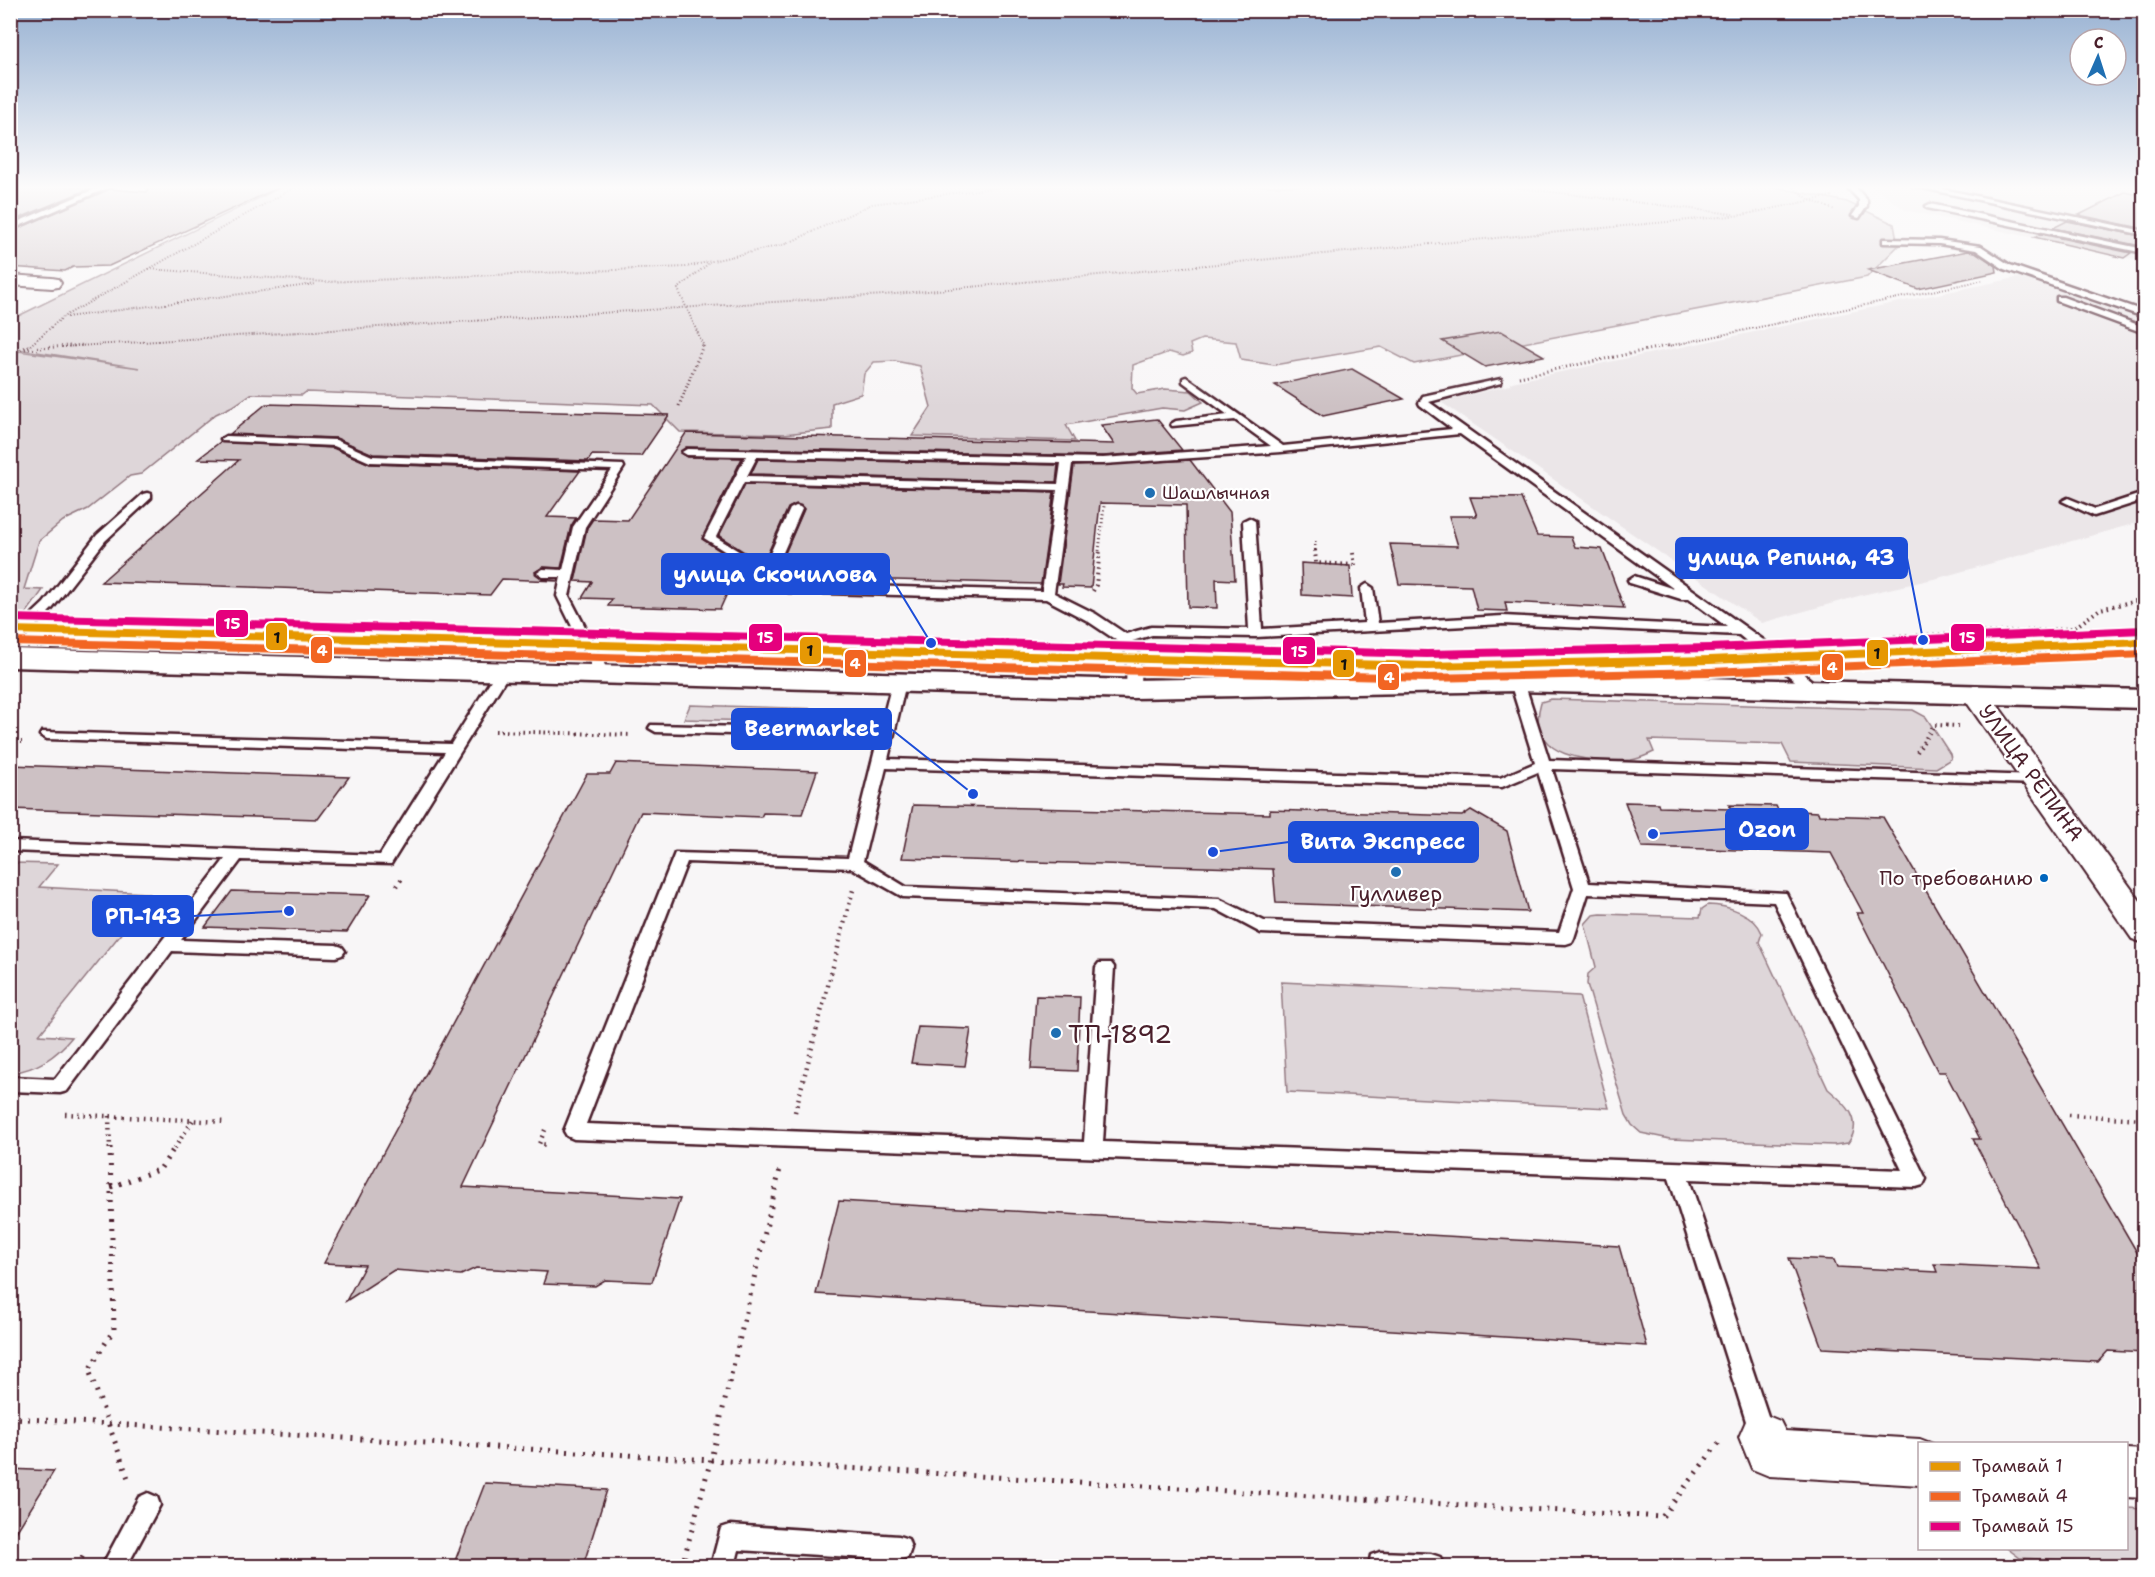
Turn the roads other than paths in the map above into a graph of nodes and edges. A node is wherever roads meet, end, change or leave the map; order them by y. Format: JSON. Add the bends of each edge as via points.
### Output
{"nodes":[{"id":1,"x":1996,"y":260,"type":"edge"},
{"id":2,"x":10,"y":280,"type":"edge"},
{"id":3,"x":52,"y":283,"type":"dead end"},
{"id":4,"x":2060,"y":299,"type":"dead end"},
{"id":5,"x":2145,"y":314,"type":"edge"},
{"id":6,"x":2145,"y":330,"type":"edge"},
{"id":7,"x":1186,"y":380,"type":"dead end"},
{"id":8,"x":1498,"y":381,"type":"road end"},
{"id":9,"x":1237,"y":417,"type":"junction"},
{"id":10,"x":1176,"y":424,"type":"dead end"},
{"id":11,"x":1462,"y":431,"type":"junction"},
{"id":12,"x":226,"y":440,"type":"dead end"},
{"id":13,"x":1281,"y":449,"type":"junction"},
{"id":14,"x":687,"y":452,"type":"dead end"},
{"id":15,"x":753,"y":454,"type":"junction"},
{"id":16,"x":1068,"y":462,"type":"junction"},
{"id":17,"x":740,"y":479,"type":"junction"},
{"id":18,"x":1064,"y":487,"type":"junction"},
{"id":19,"x":147,"y":496,"type":"dead end"},
{"id":20,"x":2145,"y":496,"type":"edge"},
{"id":21,"x":2068,"y":501,"type":"dead end"},
{"id":22,"x":796,"y":509,"type":"dead end"},
{"id":23,"x":1249,"y":522,"type":"dead end"},
{"id":24,"x":543,"y":573,"type":"dead end"},
{"id":25,"x":568,"y":574,"type":"junction"},
{"id":26,"x":767,"y":574,"type":"junction"},
{"id":27,"x":1634,"y":580,"type":"dead end"},
{"id":28,"x":1367,"y":588,"type":"dead end"},
{"id":29,"x":1048,"y":594,"type":"junction"},
{"id":30,"x":1696,"y":600,"type":"junction"},
{"id":31,"x":1372,"y":626,"type":"junction"},
{"id":32,"x":1740,"y":630,"type":"junction"},
{"id":33,"x":1256,"y":633,"type":"junction"},
{"id":34,"x":1124,"y":639,"type":"junction"},
{"id":35,"x":10,"y":643,"type":"edge"},
{"id":36,"x":10,"y":658,"type":"edge"},
{"id":37,"x":898,"y":670,"type":"junction"},
{"id":38,"x":503,"y":672,"type":"junction"},
{"id":39,"x":603,"y":675,"type":"junction"},
{"id":40,"x":1518,"y":682,"type":"junction"},
{"id":41,"x":1133,"y":689,"type":"junction"},
{"id":42,"x":1815,"y":690,"type":"junction"},
{"id":43,"x":1975,"y":694,"type":"junction"},
{"id":44,"x":2145,"y":699,"type":"edge"},
{"id":45,"x":656,"y":728,"type":"dead end"},
{"id":46,"x":886,"y":734,"type":"junction"},
{"id":47,"x":40,"y":739,"type":"road end"},
{"id":48,"x":455,"y":748,"type":"junction"},
{"id":49,"x":879,"y":764,"type":"junction"},
{"id":50,"x":1544,"y":764,"type":"junction"},
{"id":51,"x":2037,"y":780,"type":"junction"},
{"id":52,"x":10,"y":846,"type":"edge"},
{"id":53,"x":237,"y":854,"type":"junction"},
{"id":54,"x":855,"y":863,"type":"junction"},
{"id":55,"x":1582,"y":888,"type":"junction"},
{"id":56,"x":2145,"y":931,"type":"edge"},
{"id":57,"x":168,"y":945,"type":"junction"},
{"id":58,"x":336,"y":951,"type":"dead end"},
{"id":59,"x":1105,"y":967,"type":"dead end"},
{"id":60,"x":10,"y":1084,"type":"edge"},
{"id":61,"x":1093,"y":1151,"type":"junction"},
{"id":62,"x":1676,"y":1170,"type":"junction"},
{"id":63,"x":1763,"y":1437,"type":"joint"},
{"id":64,"x":1918,"y":1462,"type":"edge"},
{"id":65,"x":2128,"y":1473,"type":"edge"},
{"id":66,"x":2145,"y":1474,"type":"edge"},
{"id":67,"x":148,"y":1505,"type":"dead end"},
{"id":68,"x":899,"y":1548,"type":"dead end"},
{"id":69,"x":1380,"y":1564,"type":"dead end"},
{"id":70,"x":114,"y":1566,"type":"edge"},
{"id":71,"x":723,"y":1566,"type":"edge"},
{"id":72,"x":1431,"y":1566,"type":"edge"}],
"edges":[{"from":1,"to":5,"type":"lane","via":[[2007,267]]},
{"from":2,"to":3,"type":"street"},
{"from":4,"to":6,"type":"lane"},
{"from":7,"to":9,"type":"lane"},
{"from":8,"to":11,"type":"lane","via":[[1426,398],[1424,403]]},
{"from":9,"to":10,"type":"lane"},
{"from":9,"to":13,"type":"lane"},
{"from":11,"to":13,"type":"lane"},
{"from":11,"to":30,"type":"lane"},
{"from":12,"to":25,"type":"lane","via":[[336,443],[370,459],[619,467],[579,527]]},
{"from":13,"to":16,"type":"lane"},
{"from":14,"to":15,"type":"lane"},
{"from":15,"to":16,"type":"lane"},
{"from":15,"to":17,"type":"lane"},
{"from":16,"to":18,"type":"lane"},
{"from":17,"to":18,"type":"lane"},
{"from":17,"to":26,"type":"lane","via":[[710,538]]},
{"from":18,"to":29,"type":"lane"},
{"from":19,"to":35,"type":"lane","via":[[101,538],[48,606]]},
{"from":20,"to":21,"type":"lane","via":[[2094,513]]},
{"from":22,"to":26,"type":"lane"},
{"from":23,"to":33,"type":"lane"},
{"from":24,"to":25,"type":"lane"},
{"from":25,"to":39,"type":"lane","via":[[563,596]]},
{"from":26,"to":29,"type":"lane","via":[[789,588]]},
{"from":27,"to":30,"type":"lane"},
{"from":28,"to":31,"type":"lane"},
{"from":29,"to":34,"type":"lane"},
{"from":30,"to":32,"type":"lane"},
{"from":31,"to":32,"type":"lane","via":[[1503,620]]},
{"from":31,"to":33,"type":"lane"},
{"from":32,"to":42,"type":"lane"},
{"from":33,"to":34,"type":"lane","via":[[1151,631]]},
{"from":34,"to":41,"type":"lane","via":[[1134,659]]},
{"from":36,"to":38,"type":"street"},
{"from":37,"to":39,"type":"street"},
{"from":37,"to":41,"type":"street"},
{"from":37,"to":46,"type":"lane"},
{"from":38,"to":39,"type":"street"},
{"from":38,"to":48,"type":"lane"},
{"from":40,"to":41,"type":"street"},
{"from":40,"to":42,"type":"street"},
{"from":40,"to":50,"type":"lane"},
{"from":42,"to":43,"type":"street"},
{"from":43,"to":44,"type":"street","name":"УЛИЦА РЕПИНА"},
{"from":43,"to":51,"type":"street","name":"УЛИЦА РЕПИНА"},
{"from":45,"to":46,"type":"lane"},
{"from":46,"to":49,"type":"lane"},
{"from":47,"to":48,"type":"lane"},
{"from":48,"to":53,"type":"lane","via":[[385,860]]},
{"from":49,"to":50,"type":"lane","via":[[1502,783]]},
{"from":49,"to":54,"type":"lane"},
{"from":50,"to":51,"type":"lane"},
{"from":50,"to":55,"type":"lane"},
{"from":51,"to":56,"type":"street","name":"УЛИЦА РЕПИНА"},
{"from":52,"to":53,"type":"lane"},
{"from":53,"to":57,"type":"lane"},
{"from":54,"to":55,"type":"lane","via":[[903,892],[1219,904],[1261,927],[1566,938]]},
{"from":54,"to":61,"type":"lane","via":[[681,857],[574,1131]]},
{"from":55,"to":62,"type":"lane","via":[[1780,897],[1916,1179]]},
{"from":57,"to":58,"type":"lane"},
{"from":57,"to":60,"type":"lane","via":[[60,1086]]},
{"from":59,"to":61,"type":"lane"},
{"from":61,"to":62,"type":"lane"},
{"from":62,"to":63,"type":"lane"},
{"from":63,"to":64,"type":"street","via":[[1769,1453]]},
{"from":65,"to":66,"type":"street"},
{"from":67,"to":70,"type":"lane"},
{"from":68,"to":71,"type":"lane","via":[[730,1537]]},
{"from":69,"to":72,"type":"lane"}]}
